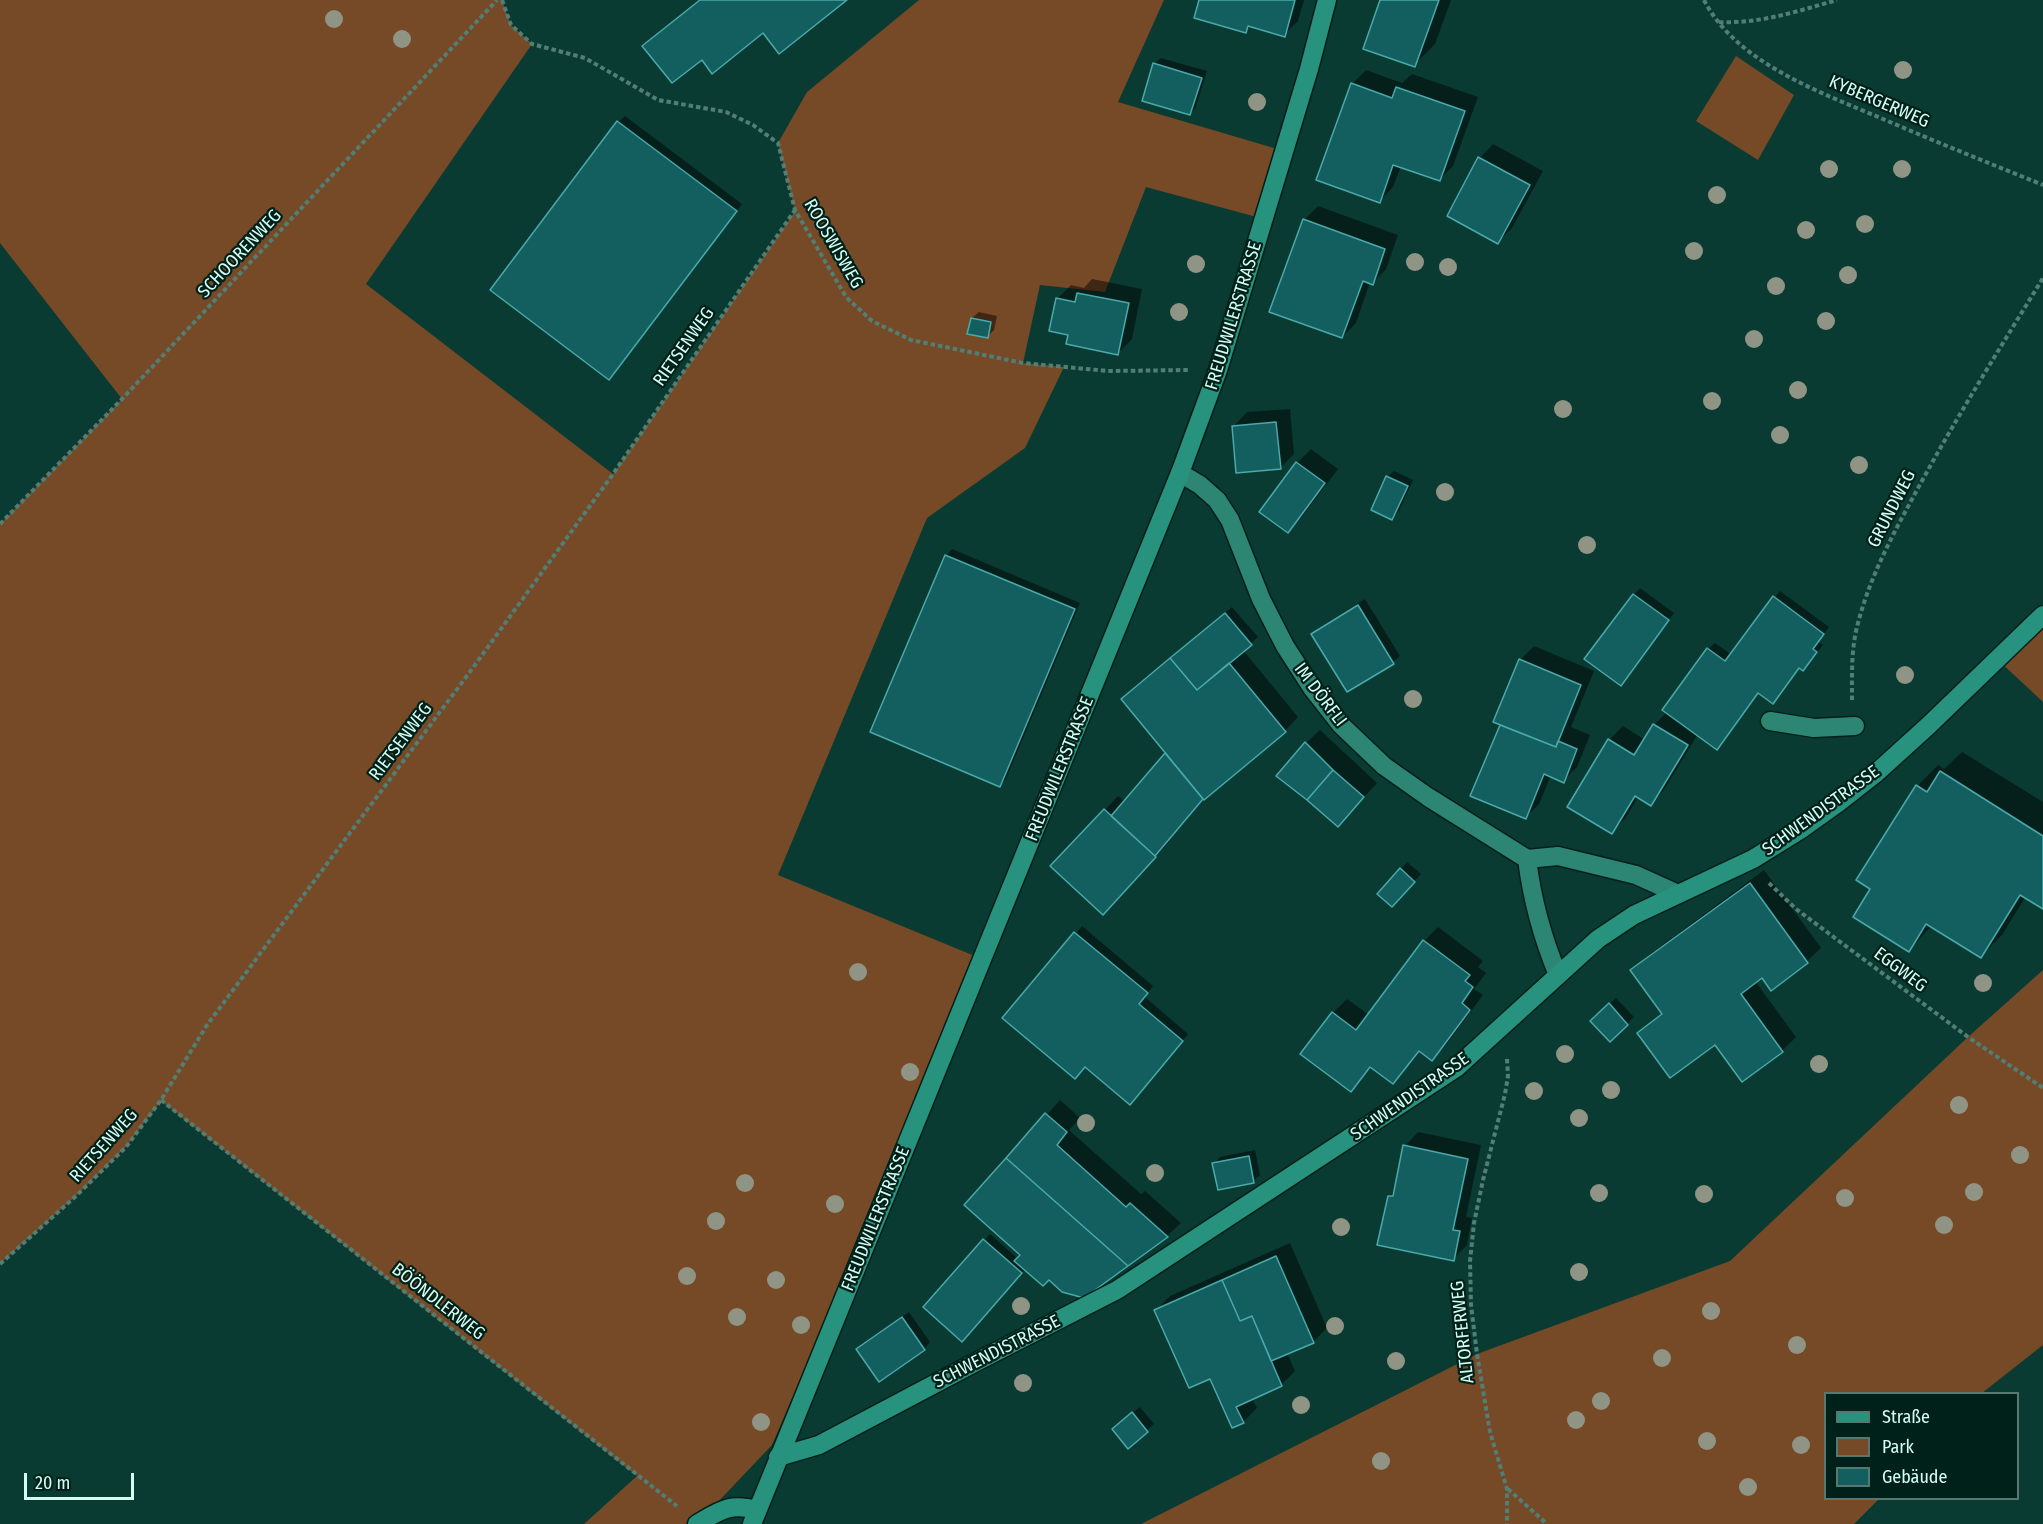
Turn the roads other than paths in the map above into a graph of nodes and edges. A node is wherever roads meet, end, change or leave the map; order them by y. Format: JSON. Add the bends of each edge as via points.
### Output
{"nodes":[{"id":1,"x":1327,"y":0,"type":"edge"},
{"id":2,"x":1180,"y":473,"type":"junction"},
{"id":3,"x":2043,"y":615,"type":"edge"},
{"id":4,"x":1770,"y":721,"type":"dead end"},
{"id":5,"x":1855,"y":726,"type":"road end"},
{"id":6,"x":1527,"y":859,"type":"junction"},
{"id":7,"x":1678,"y":894,"type":"junction"},
{"id":8,"x":1558,"y":975,"type":"junction"},
{"id":9,"x":778,"y":1457,"type":"junction"},
{"id":10,"x":754,"y":1517,"type":"edge"},
{"id":11,"x":698,"y":1523,"type":"edge"}],
"edges":[{"from":1,"to":2,"type":"street","name":"FREUDWILERSTRASSE","via":[[1218,370]]},
{"from":2,"to":6,"type":"street","name":"IM DÖRFLI","via":[[1217,500],[1230,519],[1261,599],[1285,646],[1341,725],[1384,766]]},
{"from":2,"to":9,"type":"street","name":"FREUDWILERSTRASSE"},
{"from":3,"to":7,"type":"street","name":"SCHWENDISTRASSE","via":[[1875,774],[1753,860]]},
{"from":4,"to":5,"type":"street","via":[[1814,728]]},
{"from":6,"to":7,"type":"street","via":[[1558,856],[1636,875]]},
{"from":6,"to":8,"type":"street","via":[[1532,896]]},
{"from":7,"to":8,"type":"street","name":"SCHWENDISTRASSE","via":[[1634,915],[1598,939]]},
{"from":8,"to":9,"type":"street","name":"SCHWENDISTRASSE","via":[[1456,1068],[1117,1290],[819,1445]]},
{"from":9,"to":10,"type":"street","name":"FREUDWILERSTRASSE"},
{"from":10,"to":11,"type":"street","via":[[740,1506],[725,1508]]}]}
